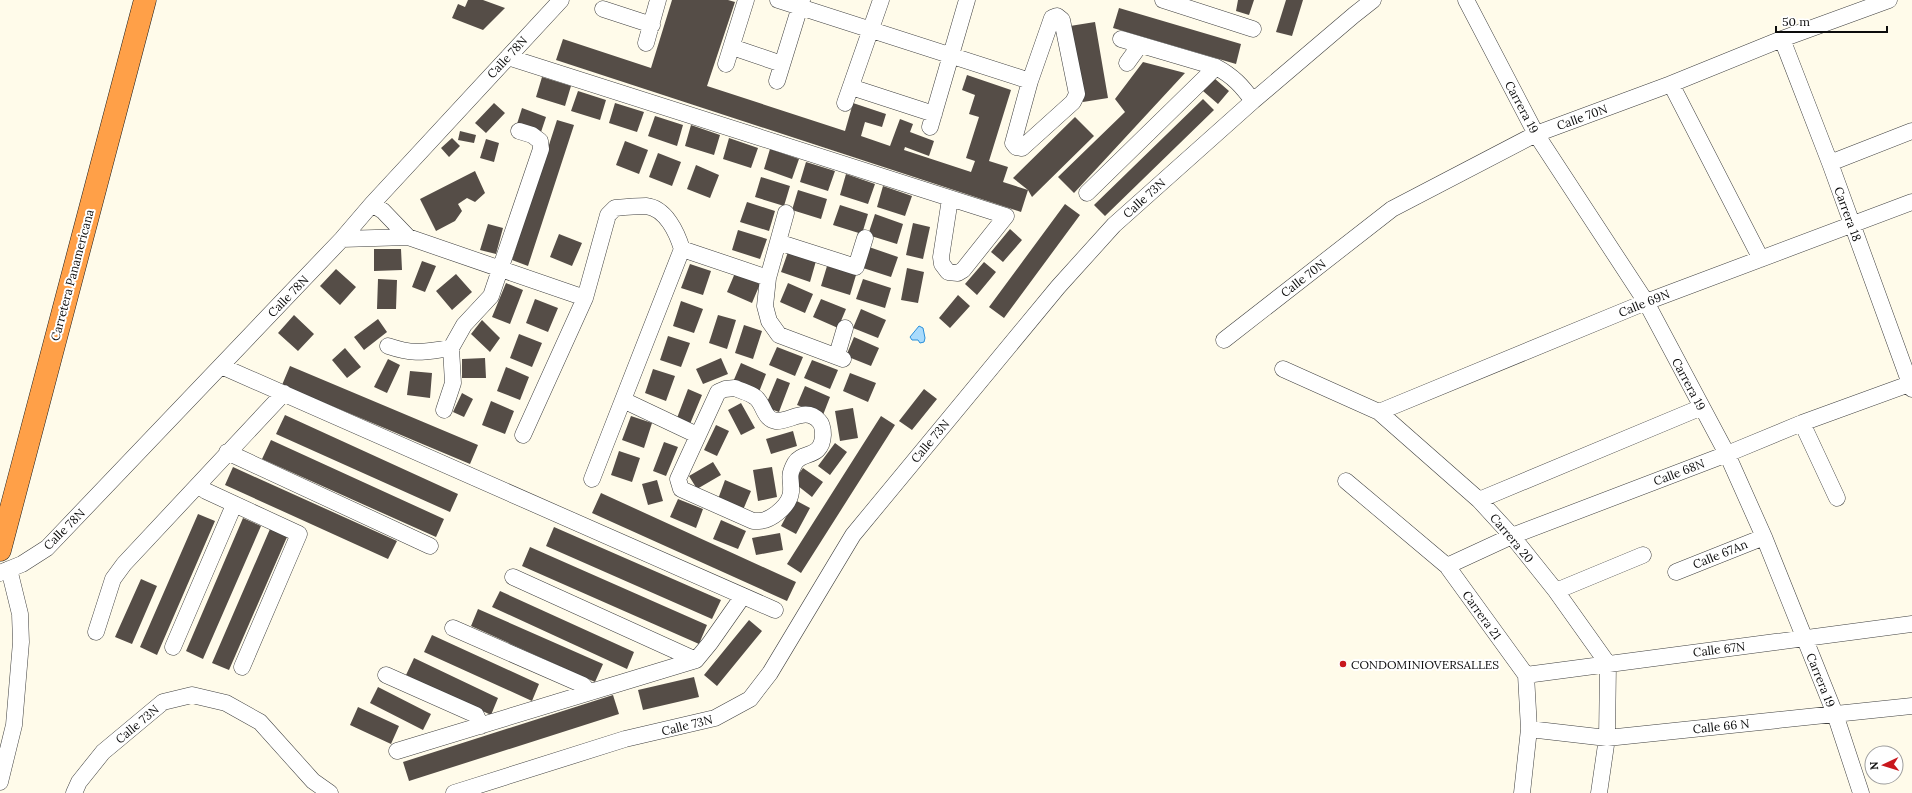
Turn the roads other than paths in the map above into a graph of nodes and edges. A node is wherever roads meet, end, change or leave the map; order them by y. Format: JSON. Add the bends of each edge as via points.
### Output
{"nodes":[{"id":1,"x":145,"y":0,"type":"edge"},
{"id":2,"x":561,"y":0,"type":"edge"},
{"id":3,"x":658,"y":0,"type":"edge"},
{"id":4,"x":746,"y":0,"type":"edge"},
{"id":5,"x":778,"y":0,"type":"edge"},
{"id":6,"x":881,"y":0,"type":"edge"},
{"id":7,"x":967,"y":0,"type":"edge"},
{"id":8,"x":1163,"y":0,"type":"edge"},
{"id":9,"x":1373,"y":0,"type":"edge"},
{"id":10,"x":1466,"y":0,"type":"edge"},
{"id":11,"x":1889,"y":0,"type":"edge"},
{"id":12,"x":801,"y":4,"type":"edge"},
{"id":13,"x":603,"y":9,"type":"dead end"},
{"id":14,"x":652,"y":25,"type":"junction"},
{"id":15,"x":1253,"y":29,"type":"dead end"},
{"id":16,"x":870,"y":31,"type":"junction"},
{"id":17,"x":1121,"y":39,"type":"dead end"},
{"id":18,"x":1782,"y":39,"type":"junction"},
{"id":19,"x":646,"y":43,"type":"dead end"},
{"id":20,"x":1140,"y":44,"type":"junction"},
{"id":21,"x":732,"y":47,"type":"junction"},
{"id":22,"x":951,"y":56,"type":"junction"},
{"id":23,"x":508,"y":57,"type":"junction"},
{"id":24,"x":1127,"y":63,"type":"dead end"},
{"id":25,"x":726,"y":64,"type":"dead end"},
{"id":26,"x":782,"y":64,"type":"junction"},
{"id":27,"x":1216,"y":67,"type":"junction"},
{"id":28,"x":777,"y":81,"type":"dead end"},
{"id":29,"x":1030,"y":81,"type":"junction"},
{"id":30,"x":1671,"y":84,"type":"junction"},
{"id":31,"x":851,"y":87,"type":"junction"},
{"id":32,"x":1253,"y":101,"type":"junction"},
{"id":33,"x":845,"y":103,"type":"dead end"},
{"id":34,"x":519,"y":131,"type":"dead end"},
{"id":35,"x":1912,"y":131,"type":"edge"},
{"id":36,"x":1536,"y":134,"type":"junction"},
{"id":37,"x":1830,"y":163,"type":"junction"},
{"id":38,"x":1086,"y":193,"type":"dead end"},
{"id":39,"x":950,"y":198,"type":"junction"},
{"id":40,"x":1912,"y":202,"type":"edge"},
{"id":41,"x":372,"y":204,"type":"junction"},
{"id":42,"x":786,"y":213,"type":"dead end"},
{"id":43,"x":1852,"y":225,"type":"junction"},
{"id":44,"x":408,"y":237,"type":"junction"},
{"id":45,"x":865,"y":238,"type":"dead end"},
{"id":46,"x":342,"y":239,"type":"junction"},
{"id":47,"x":778,"y":242,"type":"junction"},
{"id":48,"x":682,"y":249,"type":"junction"},
{"id":49,"x":1761,"y":259,"type":"junction"},
{"id":50,"x":501,"y":268,"type":"junction"},
{"id":51,"x":768,"y":278,"type":"junction"},
{"id":52,"x":585,"y":298,"type":"junction"},
{"id":53,"x":1646,"y":302,"type":"junction"},
{"id":54,"x":845,"y":328,"type":"dead end"},
{"id":55,"x":1224,"y":340,"type":"dead end"},
{"id":56,"x":388,"y":346,"type":"dead end"},
{"id":57,"x":451,"y":348,"type":"junction"},
{"id":58,"x":221,"y":366,"type":"junction"},
{"id":59,"x":1283,"y":369,"type":"dead end"},
{"id":60,"x":1911,"y":385,"type":"edge"},
{"id":61,"x":284,"y":393,"type":"junction"},
{"id":62,"x":623,"y":400,"type":"junction"},
{"id":63,"x":1702,"y":407,"type":"junction"},
{"id":64,"x":444,"y":410,"type":"dead end"},
{"id":65,"x":1379,"y":412,"type":"junction"},
{"id":66,"x":1802,"y":423,"type":"junction"},
{"id":67,"x":523,"y":435,"type":"dead end"},
{"id":68,"x":697,"y":435,"type":"junction"},
{"id":69,"x":227,"y":452,"type":"junction"},
{"id":70,"x":1726,"y":454,"type":"junction"},
{"id":71,"x":592,"y":479,"type":"dead end"},
{"id":72,"x":1346,"y":481,"type":"dead end"},
{"id":73,"x":198,"y":485,"type":"junction"},
{"id":74,"x":1837,"y":498,"type":"dead end"},
{"id":75,"x":1479,"y":500,"type":"junction"},
{"id":76,"x":234,"y":505,"type":"junction"},
{"id":77,"x":1512,"y":536,"type":"junction"},
{"id":78,"x":1764,"y":537,"type":"junction"},
{"id":79,"x":430,"y":546,"type":"dead end"},
{"id":80,"x":1642,"y":555,"type":"dead end"},
{"id":81,"x":3,"y":564,"type":"edge"},
{"id":82,"x":1447,"y":566,"type":"junction"},
{"id":83,"x":1676,"y":572,"type":"dead end"},
{"id":84,"x":513,"y":577,"type":"dead end"},
{"id":85,"x":1556,"y":591,"type":"junction"},
{"id":86,"x":743,"y":596,"type":"junction"},
{"id":87,"x":775,"y":610,"type":"dead end"},
{"id":88,"x":1912,"y":624,"type":"edge"},
{"id":89,"x":453,"y":628,"type":"dead end"},
{"id":90,"x":96,"y":632,"type":"dead end"},
{"id":91,"x":1804,"y":638,"type":"junction"},
{"id":92,"x":173,"y":647,"type":"dead end"},
{"id":93,"x":696,"y":660,"type":"junction"},
{"id":94,"x":1608,"y":664,"type":"junction"},
{"id":95,"x":242,"y":667,"type":"dead end"},
{"id":96,"x":386,"y":675,"type":"dead end"},
{"id":97,"x":1526,"y":675,"type":"junction"},
{"id":98,"x":589,"y":692,"type":"junction"},
{"id":99,"x":1912,"y":706,"type":"edge"},
{"id":100,"x":1835,"y":714,"type":"junction"},
{"id":101,"x":481,"y":726,"type":"junction"},
{"id":102,"x":1529,"y":729,"type":"junction"},
{"id":103,"x":1608,"y":738,"type":"junction"},
{"id":104,"x":397,"y":751,"type":"dead end"},
{"id":105,"x":0,"y":782,"type":"edge"},
{"id":106,"x":74,"y":793,"type":"edge"},
{"id":107,"x":330,"y":793,"type":"edge"},
{"id":108,"x":454,"y":793,"type":"edge"},
{"id":109,"x":1522,"y":793,"type":"edge"},
{"id":110,"x":1599,"y":793,"type":"edge"},
{"id":111,"x":1861,"y":793,"type":"edge"}],
"edges":[{"from":1,"to":81,"type":"highway","name":"Carretera Panamericana"},
{"from":2,"to":23,"type":"street","name":"Calle 78N"},
{"from":3,"to":14,"type":"street"},
{"from":4,"to":21,"type":"street"},
{"from":5,"to":12,"type":"street"},
{"from":6,"to":16,"type":"street"},
{"from":7,"to":22,"type":"street"},
{"from":8,"to":15,"type":"street"},
{"from":9,"to":32,"type":"street","name":"Calle 73N"},
{"from":10,"to":36,"type":"street","name":"Carrera 19"},
{"from":11,"to":18,"type":"street","name":"Calle 70N"},
{"from":12,"to":16,"type":"street"},
{"from":12,"to":26,"type":"street"},
{"from":13,"to":14,"type":"street"},
{"from":14,"to":19,"type":"street"},
{"from":16,"to":22,"type":"street"},
{"from":16,"to":31,"type":"street"},
{"from":17,"to":20,"type":"street"},
{"from":18,"to":30,"type":"street","name":"Calle 70N"},
{"from":18,"to":37,"type":"street","name":"Carrera 18"},
{"from":20,"to":24,"type":"street"},
{"from":20,"to":27,"type":"street"},
{"from":21,"to":25,"type":"street"},
{"from":21,"to":26,"type":"street"},
{"from":22,"to":29,"type":"street"},
{"from":22,"to":31,"type":"street","via":[[932,121]]},
{"from":23,"to":39,"type":"street"},
{"from":23,"to":41,"type":"street","name":"Calle 78N"},
{"from":26,"to":28,"type":"street"},
{"from":27,"to":32,"type":"street","via":[[1240,83]]},
{"from":27,"to":38,"type":"street"},
{"from":29,"to":29,"type":"street","via":[[1052,18],[1057,16],[1062,20],[1077,94],[1073,102],[1022,148],[1016,147],[1013,143]]},
{"from":30,"to":36,"type":"street","name":"Calle 70N"},
{"from":30,"to":49,"type":"street"},
{"from":31,"to":33,"type":"street"},
{"from":32,"to":108,"type":"street","name":"Calle 73N","via":[[1114,225],[1058,286],[853,535],[770,673],[750,699],[716,718],[625,739]]},
{"from":34,"to":50,"type":"street","via":[[532,135],[540,142],[541,149]]},
{"from":35,"to":37,"type":"street"},
{"from":36,"to":53,"type":"street","name":"Carrera 19"},
{"from":36,"to":55,"type":"street","name":"Calle 70N","via":[[1392,210]]},
{"from":37,"to":43,"type":"street","name":"Carrera 18"},
{"from":39,"to":39,"type":"street","via":[[1006,216],[958,273],[948,272],[942,264],[941,257]]},
{"from":40,"to":43,"type":"street","name":"Calle 69N"},
{"from":41,"to":44,"type":"street"},
{"from":41,"to":46,"type":"street","name":"Calle 78N"},
{"from":42,"to":47,"type":"street"},
{"from":43,"to":49,"type":"street","name":"Calle 69N"},
{"from":43,"to":60,"type":"street","name":"Carrera 18"},
{"from":44,"to":46,"type":"street"},
{"from":44,"to":50,"type":"street"},
{"from":45,"to":47,"type":"street","via":[[856,266]]},
{"from":46,"to":58,"type":"street","name":"Calle 78N"},
{"from":47,"to":51,"type":"street"},
{"from":48,"to":51,"type":"street"},
{"from":48,"to":52,"type":"street","via":[[677,232],[658,210],[647,206],[615,208],[608,215]]},
{"from":48,"to":62,"type":"street"},
{"from":49,"to":53,"type":"street","name":"Calle 69N"},
{"from":50,"to":52,"type":"street"},
{"from":50,"to":57,"type":"street","via":[[491,296],[464,325]]},
{"from":51,"to":54,"type":"street","via":[[766,306],[769,321],[779,335],[840,357]]},
{"from":52,"to":67,"type":"street"},
{"from":53,"to":63,"type":"street","name":"Carrera 19"},
{"from":53,"to":65,"type":"street","name":"Calle 69N"},
{"from":56,"to":57,"type":"street","via":[[417,353]]},
{"from":57,"to":64,"type":"street","via":[[453,383]]},
{"from":58,"to":61,"type":"street"},
{"from":58,"to":81,"type":"street","name":"Calle 78N","via":[[47,548],[22,564]]},
{"from":59,"to":65,"type":"street","name":"Carrera 20"},
{"from":60,"to":66,"type":"street","name":"Calle 68N"},
{"from":61,"to":69,"type":"street"},
{"from":61,"to":86,"type":"street"},
{"from":62,"to":68,"type":"street"},
{"from":62,"to":71,"type":"street"},
{"from":63,"to":70,"type":"street","name":"Carrera 19"},
{"from":63,"to":75,"type":"street"},
{"from":65,"to":75,"type":"street","name":"Carrera 20"},
{"from":66,"to":70,"type":"street","name":"Calle 68N"},
{"from":66,"to":74,"type":"street"},
{"from":68,"to":68,"type":"street","via":[[718,392],[735,388],[756,397],[766,416],[771,420],[810,415],[819,421],[823,430],[823,443],[814,454],[797,461],[789,475],[791,492],[788,501],[777,514],[765,520],[753,521],[681,489],[678,479]]},
{"from":69,"to":73,"type":"street"},
{"from":69,"to":79,"type":"street"},
{"from":70,"to":77,"type":"street","name":"Calle 68N"},
{"from":70,"to":78,"type":"street","name":"Carrera 19"},
{"from":72,"to":82,"type":"street","name":"Carrera 21"},
{"from":73,"to":76,"type":"street"},
{"from":73,"to":90,"type":"street","via":[[113,579]]},
{"from":75,"to":77,"type":"street","name":"Carrera 20"},
{"from":76,"to":92,"type":"street"},
{"from":76,"to":95,"type":"street","via":[[298,534]]},
{"from":77,"to":82,"type":"street","name":"Calle 68N"},
{"from":77,"to":85,"type":"street","name":"Carrera 20"},
{"from":78,"to":83,"type":"street","name":"Calle 67An"},
{"from":78,"to":91,"type":"street","name":"Carrera 19"},
{"from":80,"to":85,"type":"street"},
{"from":81,"to":105,"type":"street","via":[[20,614],[21,642],[14,725]]},
{"from":82,"to":97,"type":"street","name":"Carrera 21"},
{"from":84,"to":93,"type":"street"},
{"from":85,"to":94,"type":"street","name":"Carrera 20"},
{"from":86,"to":87,"type":"street"},
{"from":86,"to":93,"type":"street"},
{"from":88,"to":91,"type":"street","name":"Calle 67N"},
{"from":89,"to":98,"type":"street","via":[[583,684]]},
{"from":91,"to":94,"type":"street","name":"Calle 67N"},
{"from":91,"to":100,"type":"street","name":"Carrera 19"},
{"from":93,"to":98,"type":"street"},
{"from":94,"to":97,"type":"street","name":"Calle 67N"},
{"from":94,"to":103,"type":"street"},
{"from":96,"to":101,"type":"street","via":[[476,715]]},
{"from":97,"to":102,"type":"street"},
{"from":98,"to":101,"type":"street"},
{"from":99,"to":100,"type":"street","name":"Calle 66 N"},
{"from":100,"to":103,"type":"street","name":"Calle 66 N"},
{"from":100,"to":111,"type":"street","name":"Carrera 19"},
{"from":101,"to":104,"type":"street"},
{"from":102,"to":103,"type":"street","name":"Calle 66 N"},
{"from":102,"to":109,"type":"street"},
{"from":103,"to":110,"type":"street"},
{"from":106,"to":107,"type":"street","name":"Calle 73N","via":[[79,782],[103,752],[163,702],[192,695],[226,703],[260,722],[313,781]]}]}
